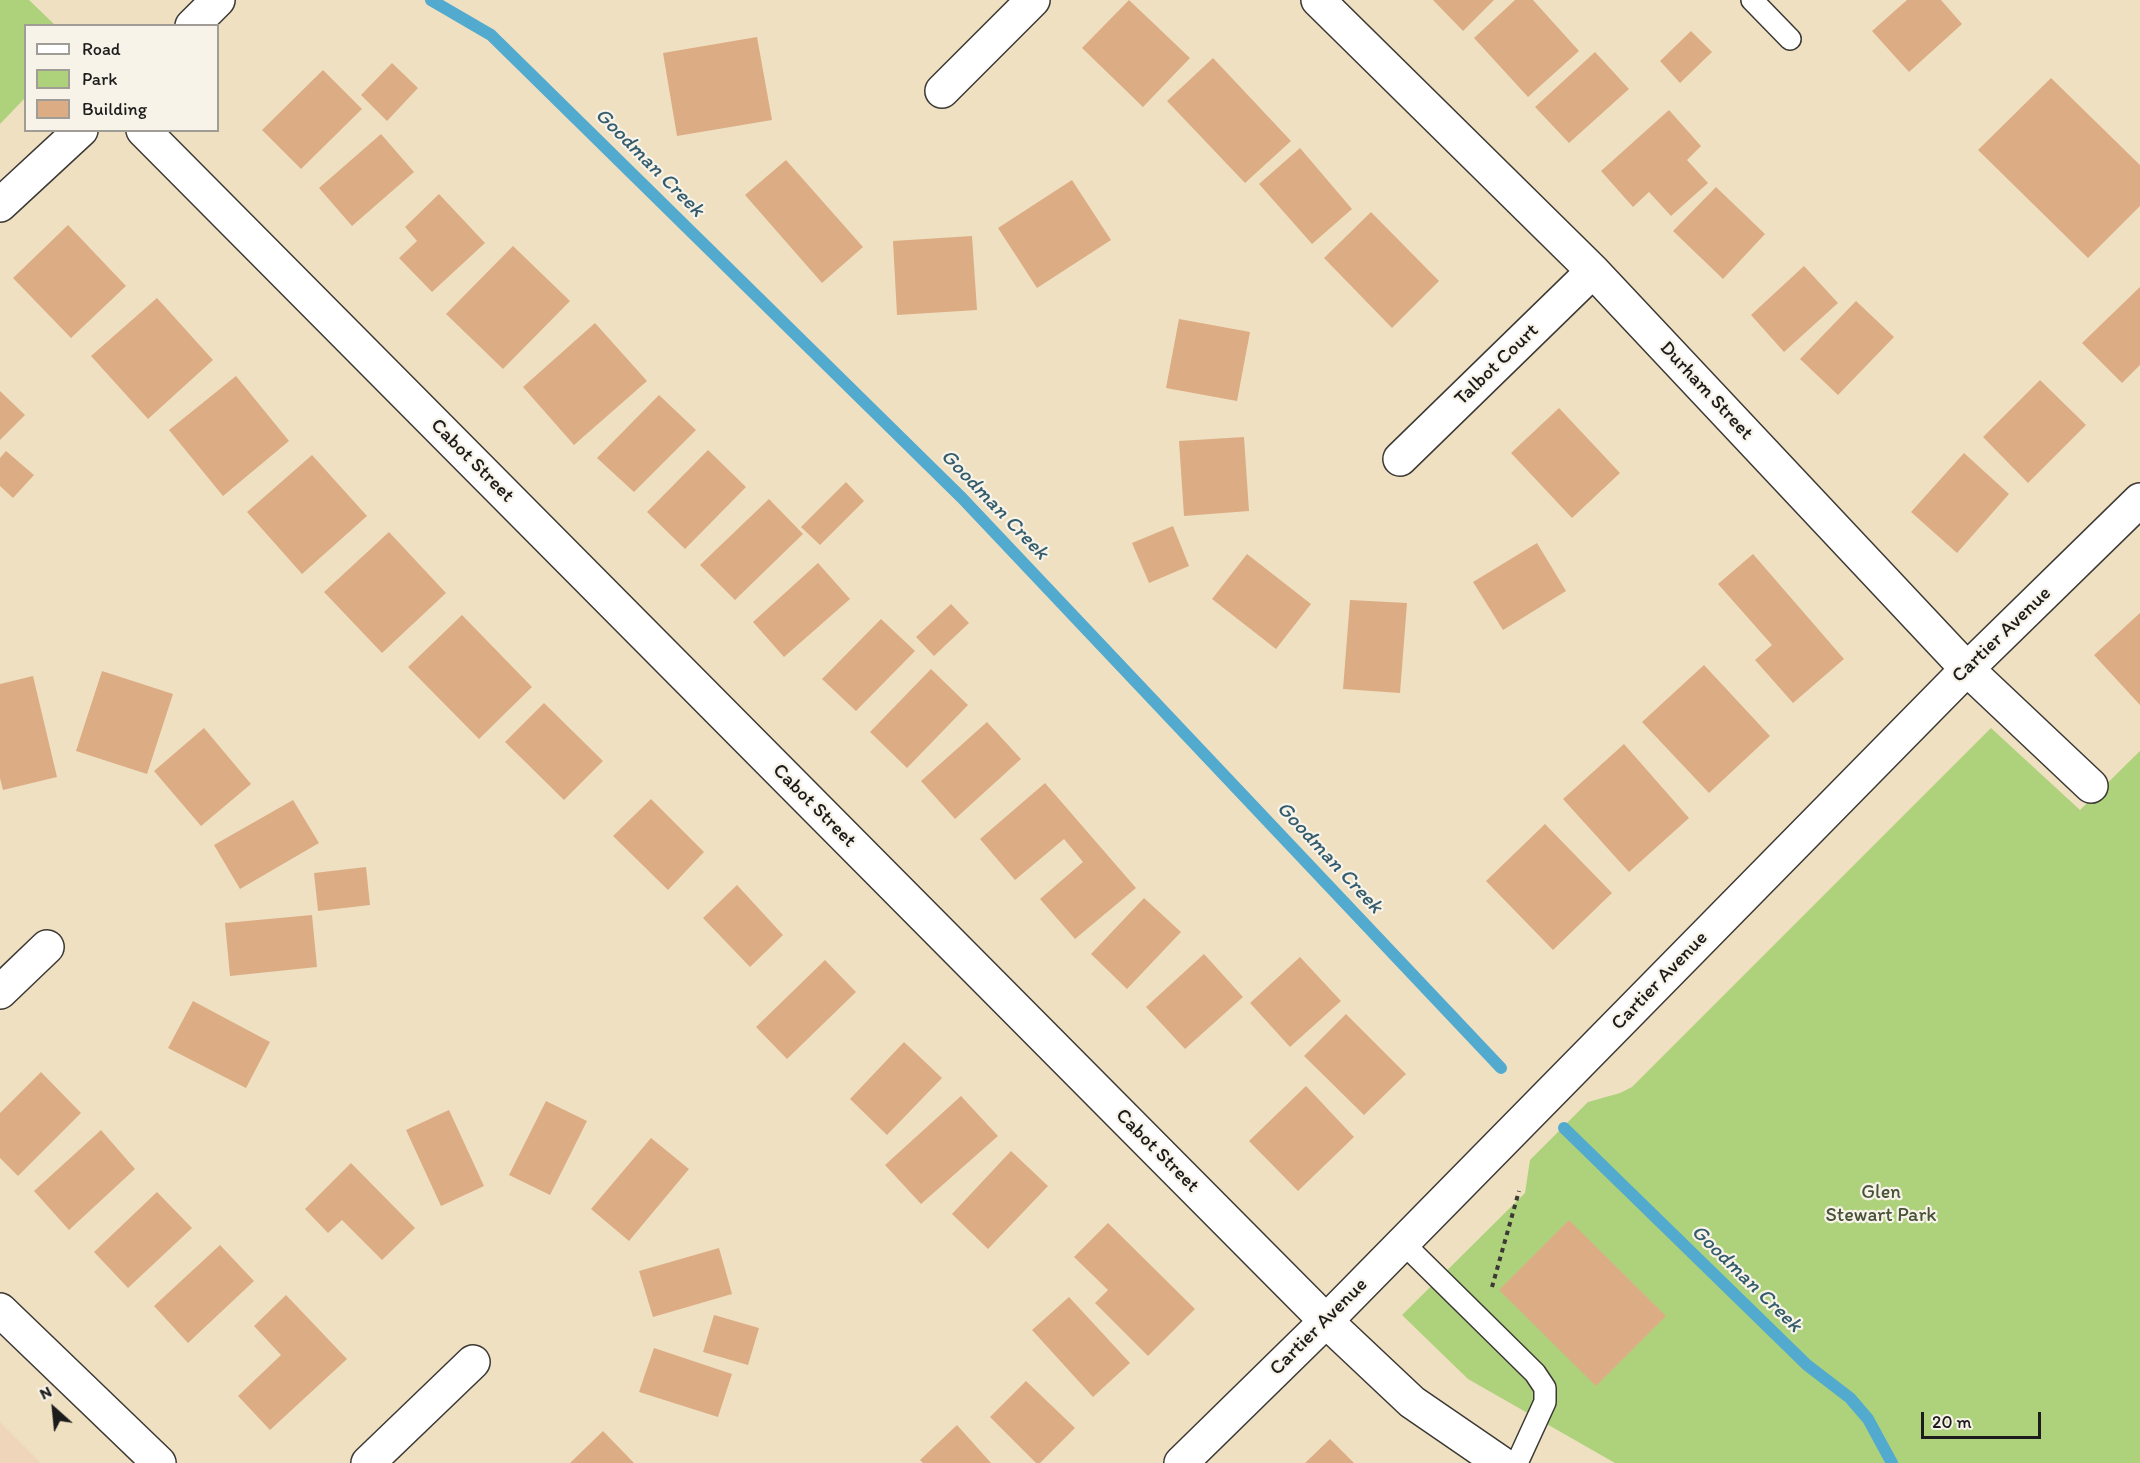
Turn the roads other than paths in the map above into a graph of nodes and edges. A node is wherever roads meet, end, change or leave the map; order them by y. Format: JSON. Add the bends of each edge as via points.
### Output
{"nodes":[{"id":1,"x":218,"y":0,"type":"edge"},
{"id":2,"x":1033,"y":0,"type":"edge"},
{"id":3,"x":1318,"y":0,"type":"edge"},
{"id":4,"x":1752,"y":0,"type":"edge"},
{"id":5,"x":194,"y":24,"type":"edge"},
{"id":6,"x":1790,"y":39,"type":"dead end"},
{"id":7,"x":942,"y":91,"type":"dead end"},
{"id":8,"x":79,"y":132,"type":"edge"},
{"id":9,"x":145,"y":132,"type":"edge"},
{"id":10,"x":0,"y":205,"type":"edge"},
{"id":11,"x":1593,"y":271,"type":"junction"},
{"id":12,"x":1401,"y":459,"type":"dead end"},
{"id":13,"x":2140,"y":500,"type":"edge"},
{"id":14,"x":1967,"y":669,"type":"junction"},
{"id":15,"x":2091,"y":786,"type":"dead end"},
{"id":16,"x":47,"y":947,"type":"dead end"},
{"id":17,"x":0,"y":992,"type":"edge"},
{"id":18,"x":1403,"y":1243,"type":"junction"},
{"id":19,"x":0,"y":1310,"type":"edge"},
{"id":20,"x":1326,"y":1321,"type":"junction"},
{"id":21,"x":473,"y":1362,"type":"dead end"},
{"id":22,"x":159,"y":1463,"type":"edge"},
{"id":23,"x":368,"y":1463,"type":"edge"},
{"id":24,"x":1181,"y":1463,"type":"edge"},
{"id":25,"x":1501,"y":1463,"type":"edge"},
{"id":26,"x":1517,"y":1463,"type":"edge"}],
"edges":[{"from":1,"to":5,"type":"street"},
{"from":2,"to":7,"type":"street"},
{"from":3,"to":11,"type":"street","name":"Durham Street"},
{"from":4,"to":6,"type":"lane"},
{"from":8,"to":10,"type":"street"},
{"from":9,"to":20,"type":"street","name":"Cabot Street"},
{"from":11,"to":12,"type":"street","name":"Talbot Court"},
{"from":11,"to":14,"type":"street","name":"Durham Street"},
{"from":13,"to":14,"type":"street","name":"Cartier Avenue"},
{"from":14,"to":15,"type":"street","name":"Durham Street"},
{"from":14,"to":18,"type":"street","name":"Cartier Avenue"},
{"from":16,"to":17,"type":"street"},
{"from":18,"to":20,"type":"street","name":"Cartier Avenue"},
{"from":18,"to":26,"type":"lane","via":[[1535,1373],[1545,1388],[1545,1402]]},
{"from":19,"to":22,"type":"street"},
{"from":20,"to":24,"type":"street","name":"Cartier Avenue"},
{"from":20,"to":25,"type":"street","name":"Cabot Street","via":[[1412,1402]]},
{"from":21,"to":23,"type":"street"}]}
